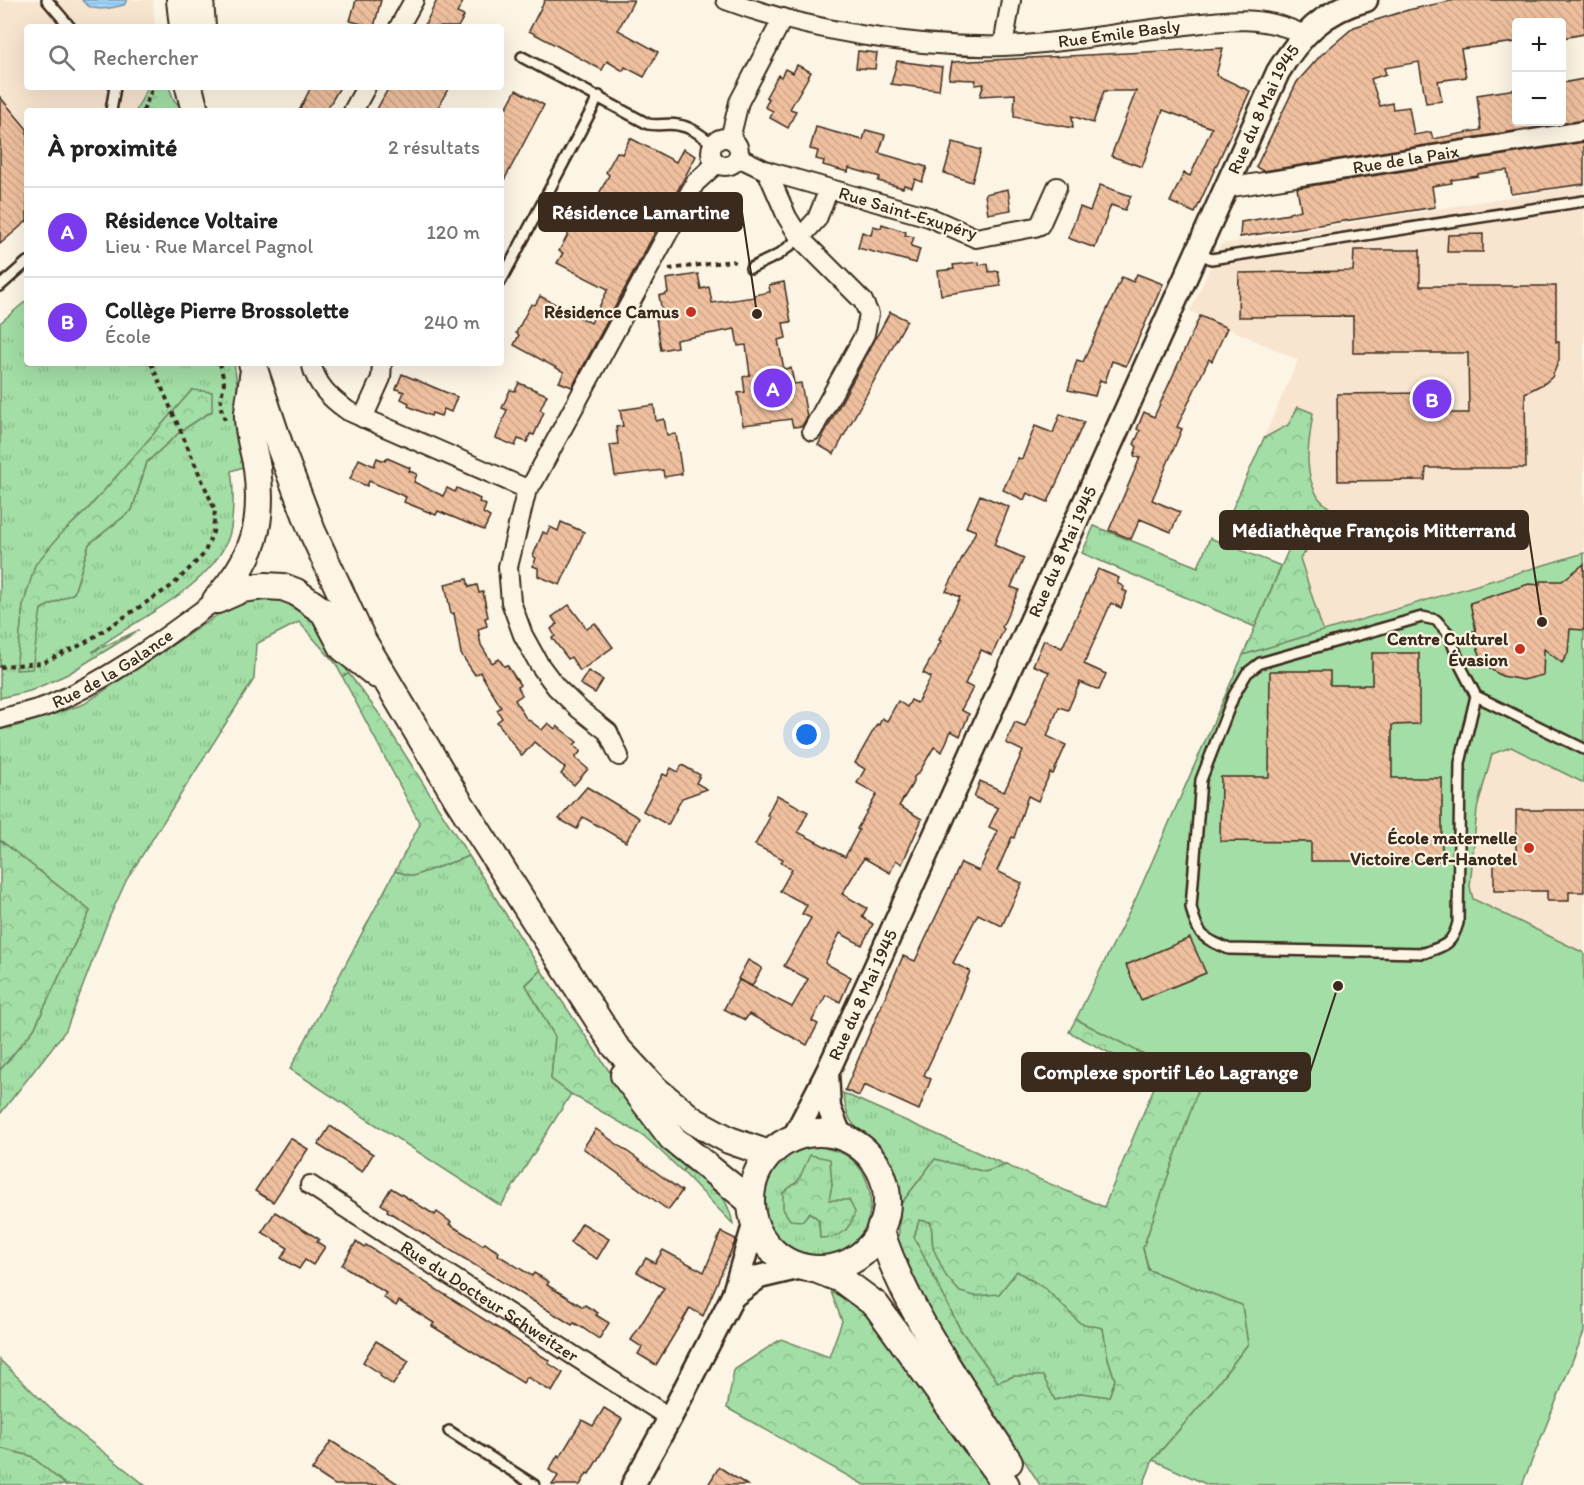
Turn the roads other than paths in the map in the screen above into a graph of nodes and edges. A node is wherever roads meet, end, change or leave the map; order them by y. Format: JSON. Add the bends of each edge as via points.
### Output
{"nodes":[{"id":1,"x":47,"y":0,"type":"edge"},
{"id":2,"x":180,"y":0,"type":"edge"},
{"id":3,"x":200,"y":0,"type":"edge"},
{"id":4,"x":414,"y":0,"type":"edge"},
{"id":5,"x":726,"y":0,"type":"edge"},
{"id":6,"x":1011,"y":0,"type":"edge"},
{"id":7,"x":1366,"y":0,"type":"edge"},
{"id":8,"x":783,"y":18,"type":"junction"},
{"id":9,"x":67,"y":24,"type":"edge"},
{"id":10,"x":183,"y":24,"type":"edge"},
{"id":11,"x":202,"y":24,"type":"edge"},
{"id":12,"x":401,"y":24,"type":"edge"},
{"id":13,"x":1304,"y":35,"type":"junction"},
{"id":14,"x":1003,"y":45,"type":"junction"},
{"id":15,"x":522,"y":57,"type":"dead end"},
{"id":16,"x":114,"y":90,"type":"edge"},
{"id":17,"x":190,"y":90,"type":"edge"},
{"id":18,"x":207,"y":90,"type":"edge"},
{"id":19,"x":364,"y":90,"type":"edge"},
{"id":20,"x":599,"y":96,"type":"junction"},
{"id":21,"x":112,"y":108,"type":"edge"},
{"id":22,"x":194,"y":108,"type":"edge"},
{"id":23,"x":208,"y":108,"type":"edge"},
{"id":24,"x":355,"y":108,"type":"edge"},
{"id":25,"x":1584,"y":131,"type":"edge"},
{"id":26,"x":722,"y":141,"type":"junction"},
{"id":27,"x":738,"y":158,"type":"junction"},
{"id":28,"x":717,"y":163,"type":"junction"},
{"id":29,"x":767,"y":171,"type":"junction"},
{"id":30,"x":1057,"y":187,"type":"dead end"},
{"id":31,"x":1226,"y":188,"type":"junction"},
{"id":32,"x":829,"y":189,"type":"junction"},
{"id":33,"x":1584,"y":201,"type":"edge"},
{"id":34,"x":800,"y":238,"type":"junction"},
{"id":35,"x":1197,"y":252,"type":"junction"},
{"id":36,"x":24,"y":265,"type":"edge"},
{"id":37,"x":751,"y":268,"type":"road end"},
{"id":38,"x":504,"y":275,"type":"edge"},
{"id":39,"x":0,"y":286,"type":"edge"},
{"id":40,"x":312,"y":366,"type":"edge"},
{"id":41,"x":382,"y":366,"type":"edge"},
{"id":42,"x":253,"y":367,"type":"edge"},
{"id":43,"x":363,"y":418,"type":"junction"},
{"id":44,"x":812,"y":431,"type":"dead end"},
{"id":45,"x":527,"y":489,"type":"junction"},
{"id":46,"x":216,"y":600,"type":"junction"},
{"id":47,"x":387,"y":682,"type":"junction"},
{"id":48,"x":1476,"y":696,"type":"junction"},
{"id":49,"x":0,"y":719,"type":"edge"},
{"id":50,"x":1584,"y":749,"type":"edge"},
{"id":51,"x":619,"y":756,"type":"dead end"},
{"id":52,"x":615,"y":1046,"type":"junction"},
{"id":53,"x":827,"y":1073,"type":"junction"},
{"id":54,"x":840,"y":1136,"type":"junction"},
{"id":55,"x":794,"y":1137,"type":"junction"},
{"id":56,"x":769,"y":1154,"type":"junction"},
{"id":57,"x":310,"y":1185,"type":"dead end"},
{"id":58,"x":752,"y":1213,"type":"junction"},
{"id":59,"x":880,"y":1229,"type":"junction"},
{"id":60,"x":810,"y":1268,"type":"junction"},
{"id":61,"x":733,"y":1296,"type":"junction"},
{"id":62,"x":670,"y":1419,"type":"junction"},
{"id":63,"x":449,"y":1431,"type":"dead end"},
{"id":64,"x":534,"y":1485,"type":"edge"},
{"id":65,"x":633,"y":1485,"type":"edge"},
{"id":66,"x":1006,"y":1485,"type":"edge"},
{"id":67,"x":1023,"y":1485,"type":"edge"}],
"edges":[{"from":1,"to":9,"type":"lane"},
{"from":2,"to":10,"type":"main road"},
{"from":3,"to":11,"type":"main road"},
{"from":4,"to":12,"type":"street"},
{"from":5,"to":8,"type":"street","name":"Rue Émile Basly"},
{"from":6,"to":14,"type":"street"},
{"from":7,"to":13,"type":"street","via":[[1320,21]]},
{"from":8,"to":14,"type":"street","name":"Rue Émile Basly","via":[[870,36]]},
{"from":8,"to":26,"type":"street"},
{"from":13,"to":14,"type":"street","name":"Rue Émile Basly","via":[[1270,22],[1233,20]]},
{"from":13,"to":31,"type":"street","name":"Rue du 8 Mai 1945","via":[[1278,72]]},
{"from":15,"to":20,"type":"lane"},
{"from":16,"to":21,"type":"lane"},
{"from":17,"to":22,"type":"main road"},
{"from":18,"to":23,"type":"main road"},
{"from":19,"to":24,"type":"street"},
{"from":20,"to":26,"type":"lane","via":[[648,124],[676,124]]},
{"from":20,"to":38,"type":"lane"},
{"from":25,"to":31,"type":"street","name":"Rue de la Paix"},
{"from":26,"to":27,"type":"street","via":[[738,146]]},
{"from":26,"to":28,"type":"street","via":[[711,154]]},
{"from":27,"to":28,"type":"street","via":[[731,164]]},
{"from":27,"to":29,"type":"street","name":"Rue Saint-Exupéry"},
{"from":28,"to":45,"type":"street","via":[[695,183]]},
{"from":29,"to":32,"type":"street","name":"Rue Saint-Exupéry"},
{"from":29,"to":34,"type":"street","via":[[786,217]]},
{"from":30,"to":32,"type":"street","name":"Rue Saint-Exupéry","via":[[1041,225],[976,238],[929,217]]},
{"from":31,"to":35,"type":"street","name":"Rue du 8 Mai 1945"},
{"from":32,"to":34,"type":"street","via":[[817,219]]},
{"from":33,"to":35,"type":"lane","via":[[1212,259]]},
{"from":34,"to":37,"type":"lane","via":[[778,255]]},
{"from":34,"to":44,"type":"street","via":[[863,301],[869,314],[865,334]]},
{"from":35,"to":53,"type":"street","name":"Rue du 8 Mai 1945"},
{"from":36,"to":39,"type":"lane"},
{"from":40,"to":43,"type":"street","via":[[326,393]]},
{"from":41,"to":43,"type":"street","via":[[381,378]]},
{"from":42,"to":46,"type":"main road","via":[[248,415],[257,470],[257,530],[245,562]]},
{"from":42,"to":47,"type":"main road","via":[[312,531],[363,641]]},
{"from":43,"to":45,"type":"street"},
{"from":45,"to":51,"type":"street","via":[[508,567],[511,602],[539,664],[563,694],[608,732]]},
{"from":46,"to":47,"type":"main road","via":[[242,589],[265,586],[296,592],[324,612],[343,648]]},
{"from":46,"to":49,"type":"street","name":"Rue de la Galance","via":[[139,657],[92,684],[47,706]]},
{"from":47,"to":52,"type":"main road"},
{"from":48,"to":48,"type":"lane","via":[[1449,634],[1436,620],[1422,617],[1260,663],[1247,673],[1234,695],[1201,780],[1191,907],[1196,928],[1208,941],[1229,949],[1424,953],[1446,945],[1458,923],[1460,763]]},
{"from":48,"to":50,"type":"lane"},
{"from":52,"to":56,"type":"main road","via":[[655,1089],[694,1121],[729,1140]]},
{"from":52,"to":58,"type":"main road","via":[[631,1086],[672,1138]]},
{"from":53,"to":54,"type":"street","name":"Rue du 8 Mai 1945","via":[[830,1108]]},
{"from":53,"to":55,"type":"street","name":"Rue du 8 Mai 1945"},
{"from":54,"to":55,"type":"main road","via":[[820,1132]]},
{"from":54,"to":59,"type":"main road","via":[[858,1144],[884,1179],[887,1198]]},
{"from":55,"to":56,"type":"main road"},
{"from":56,"to":58,"type":"main road","via":[[755,1176]]},
{"from":57,"to":62,"type":"street","name":"Rue du Docteur Schweitzer"},
{"from":58,"to":60,"type":"main road","via":[[761,1240],[774,1253]]},
{"from":58,"to":61,"type":"street"},
{"from":59,"to":60,"type":"main road","via":[[864,1254],[835,1267]]},
{"from":59,"to":67,"type":"main road","via":[[925,1328]]},
{"from":60,"to":61,"type":"street","via":[[759,1277]]},
{"from":60,"to":66,"type":"main road","via":[[841,1279],[876,1305]]},
{"from":61,"to":62,"type":"street"},
{"from":62,"to":65,"type":"street"},
{"from":63,"to":64,"type":"lane"}]}
